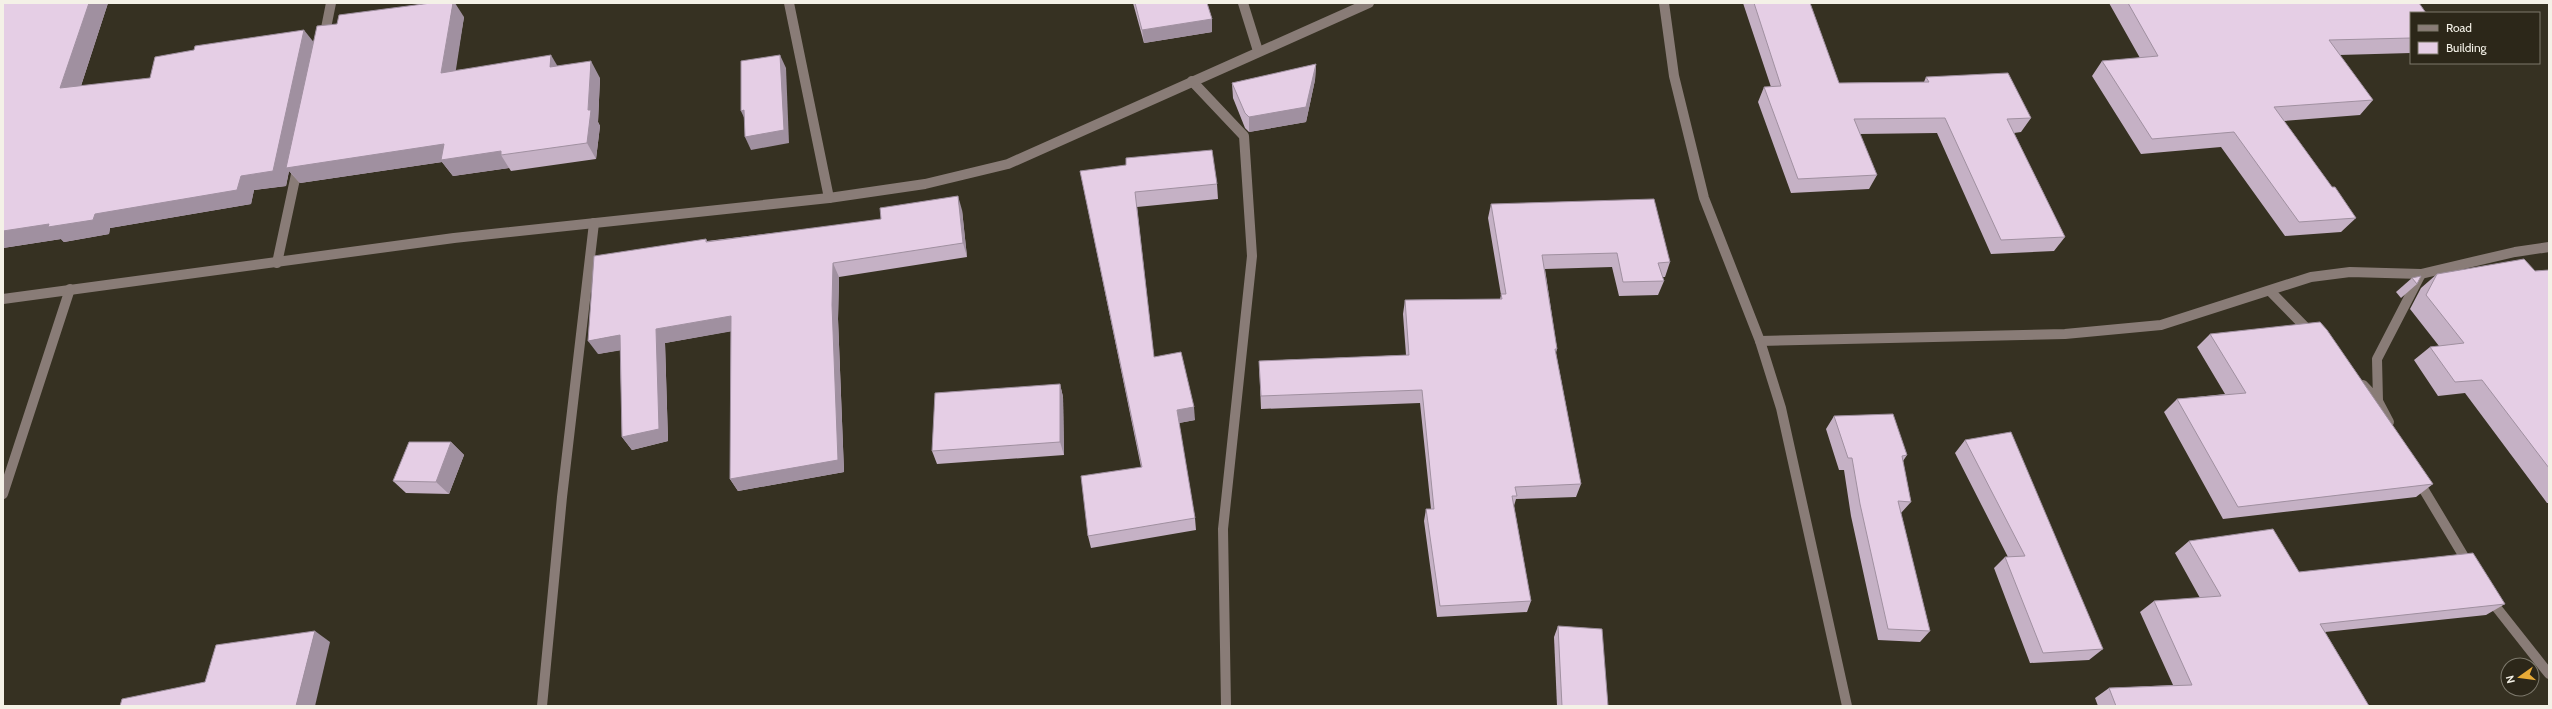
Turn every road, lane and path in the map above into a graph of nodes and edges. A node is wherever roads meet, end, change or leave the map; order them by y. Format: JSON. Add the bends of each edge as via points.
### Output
{"nodes":[{"id":1,"x":331,"y":3,"type":"edge"},
{"id":2,"x":789,"y":3,"type":"edge"},
{"id":3,"x":1243,"y":3,"type":"edge"},
{"id":4,"x":1369,"y":3,"type":"edge"},
{"id":5,"x":1664,"y":3,"type":"edge"},
{"id":6,"x":322,"y":49,"type":"edge"},
{"id":7,"x":1258,"y":51,"type":"junction"},
{"id":8,"x":1192,"y":81,"type":"junction"},
{"id":9,"x":300,"y":156,"type":"edge"},
{"id":10,"x":829,"y":198,"type":"junction"},
{"id":11,"x":594,"y":224,"type":"junction"},
{"id":12,"x":2549,"y":247,"type":"edge"},
{"id":13,"x":278,"y":263,"type":"junction"},
{"id":14,"x":2421,"y":274,"type":"junction"},
{"id":15,"x":70,"y":289,"type":"junction"},
{"id":16,"x":2270,"y":291,"type":"junction"},
{"id":17,"x":3,"y":299,"type":"edge"},
{"id":18,"x":2319,"y":340,"type":"edge"},
{"id":19,"x":1760,"y":341,"type":"junction"},
{"id":20,"x":2356,"y":379,"type":"edge"},
{"id":21,"x":2378,"y":401,"type":"junction"},
{"id":22,"x":2392,"y":429,"type":"edge"},
{"id":23,"x":2414,"y":472,"type":"edge"},
{"id":24,"x":3,"y":494,"type":"edge"},
{"id":25,"x":2477,"y":578,"type":"edge"},
{"id":26,"x":2485,"y":591,"type":"edge"},
{"id":27,"x":2549,"y":674,"type":"edge"},
{"id":28,"x":542,"y":706,"type":"edge"},
{"id":29,"x":1226,"y":706,"type":"edge"},
{"id":30,"x":1847,"y":706,"type":"edge"}],
"edges":[{"from":1,"to":6,"type":"street"},
{"from":2,"to":10,"type":"street"},
{"from":3,"to":7,"type":"street"},
{"from":4,"to":7,"type":"street"},
{"from":5,"to":19,"type":"street","via":[[1674,76],[1704,198]]},
{"from":7,"to":8,"type":"street"},
{"from":8,"to":10,"type":"street","via":[[1008,164],[925,184]]},
{"from":8,"to":29,"type":"street","via":[[1244,136],[1252,256],[1223,529]]},
{"from":9,"to":13,"type":"street"},
{"from":10,"to":11,"type":"street"},
{"from":11,"to":13,"type":"street","via":[[454,238]]},
{"from":11,"to":28,"type":"street","via":[[562,497]]},
{"from":12,"to":14,"type":"street","via":[[2515,252]]},
{"from":13,"to":15,"type":"street"},
{"from":14,"to":16,"type":"street","via":[[2350,272],[2311,278]]},
{"from":14,"to":21,"type":"street","via":[[2377,359]]},
{"from":15,"to":17,"type":"street"},
{"from":15,"to":24,"type":"street"},
{"from":16,"to":18,"type":"street"},
{"from":16,"to":19,"type":"street","via":[[2161,325],[2064,334]]},
{"from":19,"to":30,"type":"street","via":[[1781,408]]},
{"from":20,"to":21,"type":"street"},
{"from":21,"to":22,"type":"street"},
{"from":23,"to":25,"type":"street","via":[[2428,501]]},
{"from":26,"to":27,"type":"street","via":[[2497,610]]}]}
